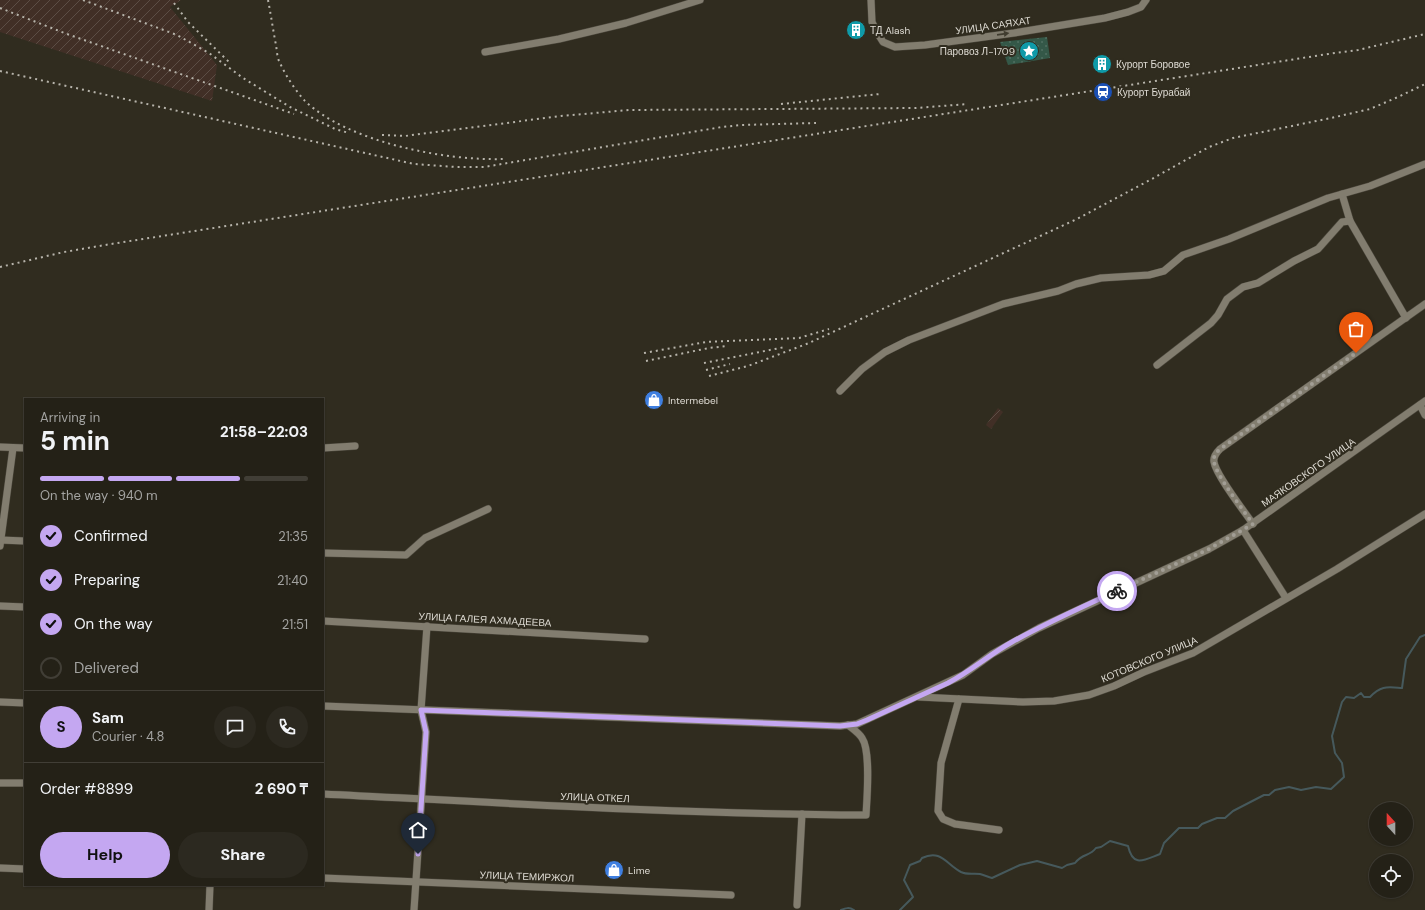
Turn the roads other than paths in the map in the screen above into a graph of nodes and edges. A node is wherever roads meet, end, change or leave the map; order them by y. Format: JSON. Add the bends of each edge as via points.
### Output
{"nodes":[{"id":1,"x":700,"y":0,"type":"edge"},
{"id":2,"x":871,"y":0,"type":"edge"},
{"id":3,"x":1146,"y":0,"type":"edge"},
{"id":4,"x":485,"y":52,"type":"dead end"},
{"id":5,"x":1425,"y":164,"type":"edge"},
{"id":6,"x":1342,"y":194,"type":"junction"},
{"id":7,"x":1350,"y":221,"type":"junction"},
{"id":8,"x":1425,"y":304,"type":"edge"},
{"id":9,"x":1406,"y":318,"type":"junction"},
{"id":10,"x":1157,"y":365,"type":"dead end"},
{"id":11,"x":840,"y":391,"type":"dead end"},
{"id":12,"x":1422,"y":403,"type":"edge"},
{"id":13,"x":1425,"y":415,"type":"edge"},
{"id":14,"x":355,"y":446,"type":"dead end"},
{"id":15,"x":0,"y":447,"type":"edge"},
{"id":16,"x":13,"y":448,"type":"junction"},
{"id":17,"x":24,"y":448,"type":"edge"},
{"id":18,"x":324,"y":448,"type":"edge"},
{"id":19,"x":488,"y":509,"type":"dead end"},
{"id":20,"x":1425,"y":514,"type":"edge"},
{"id":21,"x":1253,"y":524,"type":"junction"},
{"id":22,"x":1243,"y":530,"type":"junction"},
{"id":23,"x":24,"y":541,"type":"edge"},
{"id":24,"x":0,"y":542,"type":"edge"},
{"id":25,"x":324,"y":553,"type":"edge"},
{"id":26,"x":1286,"y":598,"type":"junction"},
{"id":27,"x":0,"y":606,"type":"edge"},
{"id":28,"x":24,"y":608,"type":"edge"},
{"id":29,"x":324,"y":621,"type":"edge"},
{"id":30,"x":426,"y":626,"type":"junction"},
{"id":31,"x":645,"y":639,"type":"dead end"},
{"id":32,"x":917,"y":697,"type":"junction"},
{"id":33,"x":959,"y":699,"type":"junction"},
{"id":34,"x":0,"y":702,"type":"edge"},
{"id":35,"x":24,"y":703,"type":"edge"},
{"id":36,"x":324,"y":706,"type":"edge"},
{"id":37,"x":421,"y":710,"type":"junction"},
{"id":38,"x":848,"y":725,"type":"junction"},
{"id":39,"x":0,"y":783,"type":"edge"},
{"id":40,"x":24,"y":783,"type":"edge"},
{"id":41,"x":324,"y":794,"type":"edge"},
{"id":42,"x":422,"y":799,"type":"junction"},
{"id":43,"x":802,"y":814,"type":"junction"},
{"id":44,"x":999,"y":830,"type":"dead end"},
{"id":45,"x":0,"y":868,"type":"edge"},
{"id":46,"x":24,"y":869,"type":"edge"},
{"id":47,"x":324,"y":878,"type":"edge"},
{"id":48,"x":416,"y":881,"type":"junction"},
{"id":49,"x":210,"y":886,"type":"edge"},
{"id":50,"x":731,"y":895,"type":"dead end"},
{"id":51,"x":797,"y":905,"type":"dead end"},
{"id":52,"x":209,"y":910,"type":"edge"},
{"id":53,"x":414,"y":910,"type":"edge"}],
"edges":[{"from":1,"to":4,"type":"street","via":[[626,23],[559,39]]},
{"from":2,"to":3,"type":"street","name":"УЛИЦА САЯХАТ","one_way":true,"via":[[872,22],[878,34],[883,42],[895,47],[933,44],[1105,18],[1141,7]]},
{"from":5,"to":6,"type":"street"},
{"from":6,"to":7,"type":"street"},
{"from":6,"to":11,"type":"street","via":[[1183,255],[1157,274],[1101,278],[1076,284],[1003,304],[908,340],[885,352],[862,369]]},
{"from":7,"to":9,"type":"street"},
{"from":7,"to":10,"type":"street","via":[[1342,222],[1318,249],[1258,283],[1243,287],[1227,299],[1211,323]]},
{"from":8,"to":9,"type":"street"},
{"from":9,"to":21,"type":"street","via":[[1214,454],[1214,462],[1220,475]]},
{"from":12,"to":13,"type":"street"},
{"from":12,"to":21,"type":"street","name":"МАЯКОВСКОГО УЛИЦА"},
{"from":14,"to":18,"type":"street"},
{"from":15,"to":16,"type":"street"},
{"from":16,"to":17,"type":"street"},
{"from":16,"to":24,"type":"street"},
{"from":19,"to":25,"type":"street","via":[[425,538],[406,555]]},
{"from":20,"to":26,"type":"street","name":"КОТОВСКОГО УЛИЦА"},
{"from":21,"to":22,"type":"street","name":"МАЯКОВСКОГО УЛИЦА"},
{"from":22,"to":26,"type":"street"},
{"from":22,"to":32,"type":"street","name":"МАЯКОВСКОГО УЛИЦА","via":[[1209,549],[1013,641],[963,675]]},
{"from":23,"to":24,"type":"street"},
{"from":26,"to":33,"type":"street","name":"КОТОВСКОГО УЛИЦА","via":[[1193,653],[1089,695],[1054,701],[1023,702]]},
{"from":27,"to":28,"type":"street"},
{"from":29,"to":30,"type":"street","name":"УЛИЦА ГАЛЕЯ АХМАДЕЕВА"},
{"from":30,"to":31,"type":"street","name":"УЛИЦА ГАЛЕЯ АХМАДЕЕВА"},
{"from":30,"to":37,"type":"street"},
{"from":32,"to":33,"type":"street","name":"КОТОВСКОГО УЛИЦА"},
{"from":32,"to":38,"type":"street","name":"МАЯКОВСКОГО УЛИЦА","via":[[857,724]]},
{"from":33,"to":44,"type":"street","via":[[942,763],[938,811],[943,819],[955,824]]},
{"from":34,"to":35,"type":"street"},
{"from":36,"to":37,"type":"street","name":"МАЯКОВСКОГО УЛИЦА"},
{"from":37,"to":38,"type":"street","name":"МАЯКОВСКОГО УЛИЦА"},
{"from":37,"to":42,"type":"street","via":[[426,732]]},
{"from":38,"to":43,"type":"street","name":"УЛИЦА ОТКЕЛ","via":[[858,733],[865,744],[868,778],[866,815]]},
{"from":39,"to":40,"type":"street"},
{"from":41,"to":42,"type":"street","name":"УЛИЦА ОТКЕЛ"},
{"from":42,"to":43,"type":"street","name":"УЛИЦА ОТКЕЛ"},
{"from":42,"to":48,"type":"street"},
{"from":43,"to":51,"type":"street"},
{"from":45,"to":46,"type":"street"},
{"from":47,"to":48,"type":"street","name":"УЛИЦА ТЕМИРЖОЛ"},
{"from":48,"to":50,"type":"street","name":"УЛИЦА ТЕМИРЖОЛ"},
{"from":48,"to":53,"type":"street"},
{"from":49,"to":52,"type":"street"}]}
